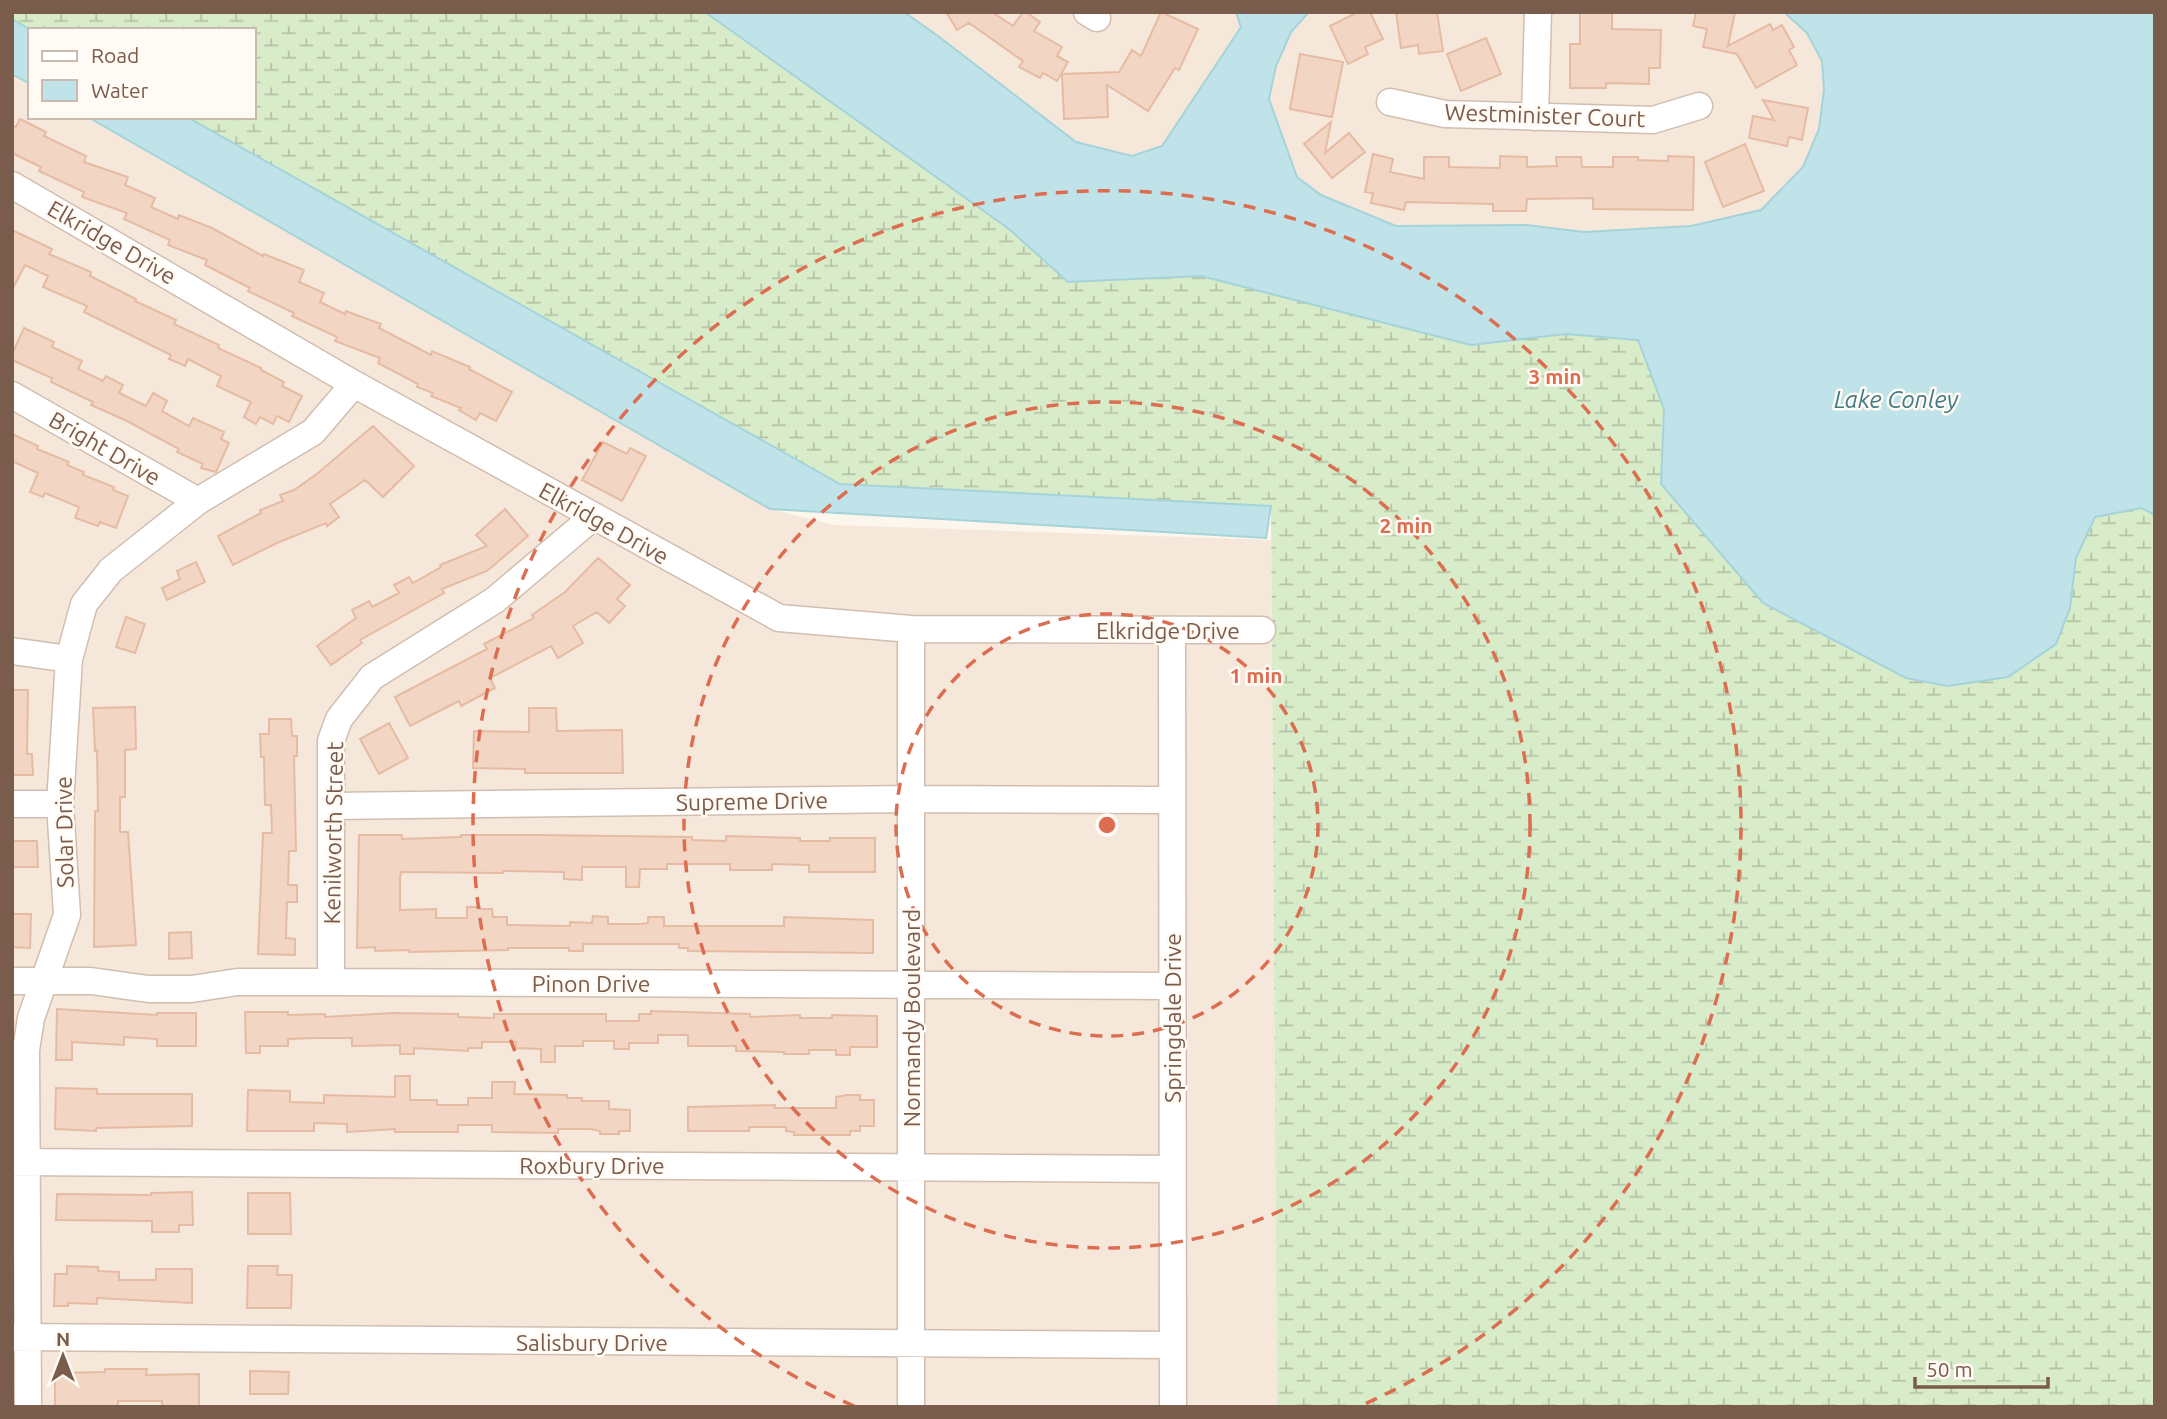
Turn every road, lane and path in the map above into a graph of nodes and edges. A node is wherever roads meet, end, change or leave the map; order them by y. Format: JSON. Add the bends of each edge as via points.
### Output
{"nodes":[{"id":1,"x":1538,"y":12,"type":"edge"},
{"id":2,"x":1391,"y":102,"type":"dead end"},
{"id":3,"x":1699,"y":106,"type":"dead end"},
{"id":4,"x":1535,"y":117,"type":"junction"},
{"id":5,"x":12,"y":185,"type":"edge"},
{"id":6,"x":354,"y":384,"type":"junction"},
{"id":7,"x":12,"y":395,"type":"edge"},
{"id":8,"x":198,"y":501,"type":"junction"},
{"id":9,"x":593,"y":517,"type":"junction"},
{"id":10,"x":911,"y":629,"type":"junction"},
{"id":11,"x":1172,"y":630,"type":"junction"},
{"id":12,"x":1262,"y":630,"type":"dead end"},
{"id":13,"x":12,"y":651,"type":"edge"},
{"id":14,"x":69,"y":659,"type":"junction"},
{"id":15,"x":911,"y":799,"type":"junction"},
{"id":16,"x":1172,"y":800,"type":"junction"},
{"id":17,"x":12,"y":804,"type":"edge"},
{"id":18,"x":60,"y":804,"type":"junction"},
{"id":19,"x":332,"y":806,"type":"junction"},
{"id":20,"x":12,"y":981,"type":"edge"},
{"id":21,"x":45,"y":981,"type":"junction"},
{"id":22,"x":331,"y":982,"type":"junction"},
{"id":23,"x":910,"y":985,"type":"junction"},
{"id":24,"x":1171,"y":986,"type":"junction"},
{"id":25,"x":19,"y":1162,"type":"edge"},
{"id":26,"x":911,"y":1167,"type":"junction"},
{"id":27,"x":1172,"y":1168,"type":"junction"},
{"id":28,"x":20,"y":1337,"type":"edge"},
{"id":29,"x":911,"y":1344,"type":"junction"},
{"id":30,"x":1173,"y":1345,"type":"junction"},
{"id":31,"x":28,"y":1407,"type":"edge"},
{"id":32,"x":911,"y":1407,"type":"edge"},
{"id":33,"x":1173,"y":1407,"type":"edge"}],
"edges":[{"from":1,"to":4,"type":"street"},
{"from":2,"to":4,"type":"street","name":"Westminister Court","via":[[1445,114]]},
{"from":3,"to":4,"type":"street","name":"Westminister Court","via":[[1653,120]]},
{"from":5,"to":6,"type":"street","name":"Elkridge Drive"},
{"from":6,"to":8,"type":"street","name":"Solar Drive","via":[[313,432]]},
{"from":6,"to":9,"type":"street","name":"Elkridge Drive"},
{"from":7,"to":8,"type":"street","name":"Bright Drive"},
{"from":8,"to":14,"type":"street","name":"Solar Drive","via":[[111,570],[84,604]]},
{"from":9,"to":10,"type":"street","name":"Elkridge Drive","via":[[779,618]]},
{"from":9,"to":19,"type":"street","name":"Kenilworth Street","via":[[495,600],[372,677],[339,719],[331,741]]},
{"from":10,"to":11,"type":"street","name":"Elkridge Drive"},
{"from":10,"to":15,"type":"street","name":"Normandy Boulevard"},
{"from":11,"to":12,"type":"street","name":"Elkridge Drive"},
{"from":11,"to":16,"type":"street","name":"Springdale Drive"},
{"from":13,"to":14,"type":"street"},
{"from":14,"to":18,"type":"street","name":"Solar Drive"},
{"from":15,"to":16,"type":"street","name":"Supreme Drive"},
{"from":15,"to":19,"type":"street","name":"Supreme Drive"},
{"from":15,"to":23,"type":"street","name":"Normandy Boulevard"},
{"from":16,"to":24,"type":"street","name":"Springdale Drive"},
{"from":17,"to":18,"type":"street"},
{"from":18,"to":21,"type":"street","name":"Solar Drive","via":[[67,915]]},
{"from":19,"to":22,"type":"street","name":"Kenilworth Street"},
{"from":20,"to":21,"type":"street","name":"Pinon Drive"},
{"from":21,"to":22,"type":"street","name":"Pinon Drive","via":[[91,981],[148,989],[237,982]]},
{"from":21,"to":25,"type":"street","name":"Solar Drive","via":[[31,1018],[26,1050]]},
{"from":22,"to":23,"type":"street","name":"Pinon Drive"},
{"from":23,"to":24,"type":"street","name":"Pinon Drive"},
{"from":23,"to":26,"type":"street","name":"Normandy Boulevard"},
{"from":24,"to":27,"type":"street","name":"Springdale Drive"},
{"from":25,"to":26,"type":"street","name":"Roxbury Drive"},
{"from":25,"to":28,"type":"street","name":"Solar Drive"},
{"from":26,"to":27,"type":"street","name":"Roxbury Drive"},
{"from":26,"to":29,"type":"street","name":"Normandy Boulevard"},
{"from":27,"to":30,"type":"street","name":"Springdale Drive"},
{"from":28,"to":29,"type":"street","name":"Salisbury Drive"},
{"from":28,"to":31,"type":"street","name":"Solar Drive"},
{"from":29,"to":30,"type":"street","name":"Salisbury Drive"},
{"from":29,"to":32,"type":"street","name":"Normandy Boulevard"},
{"from":30,"to":33,"type":"street","name":"Springdale Drive"}]}
